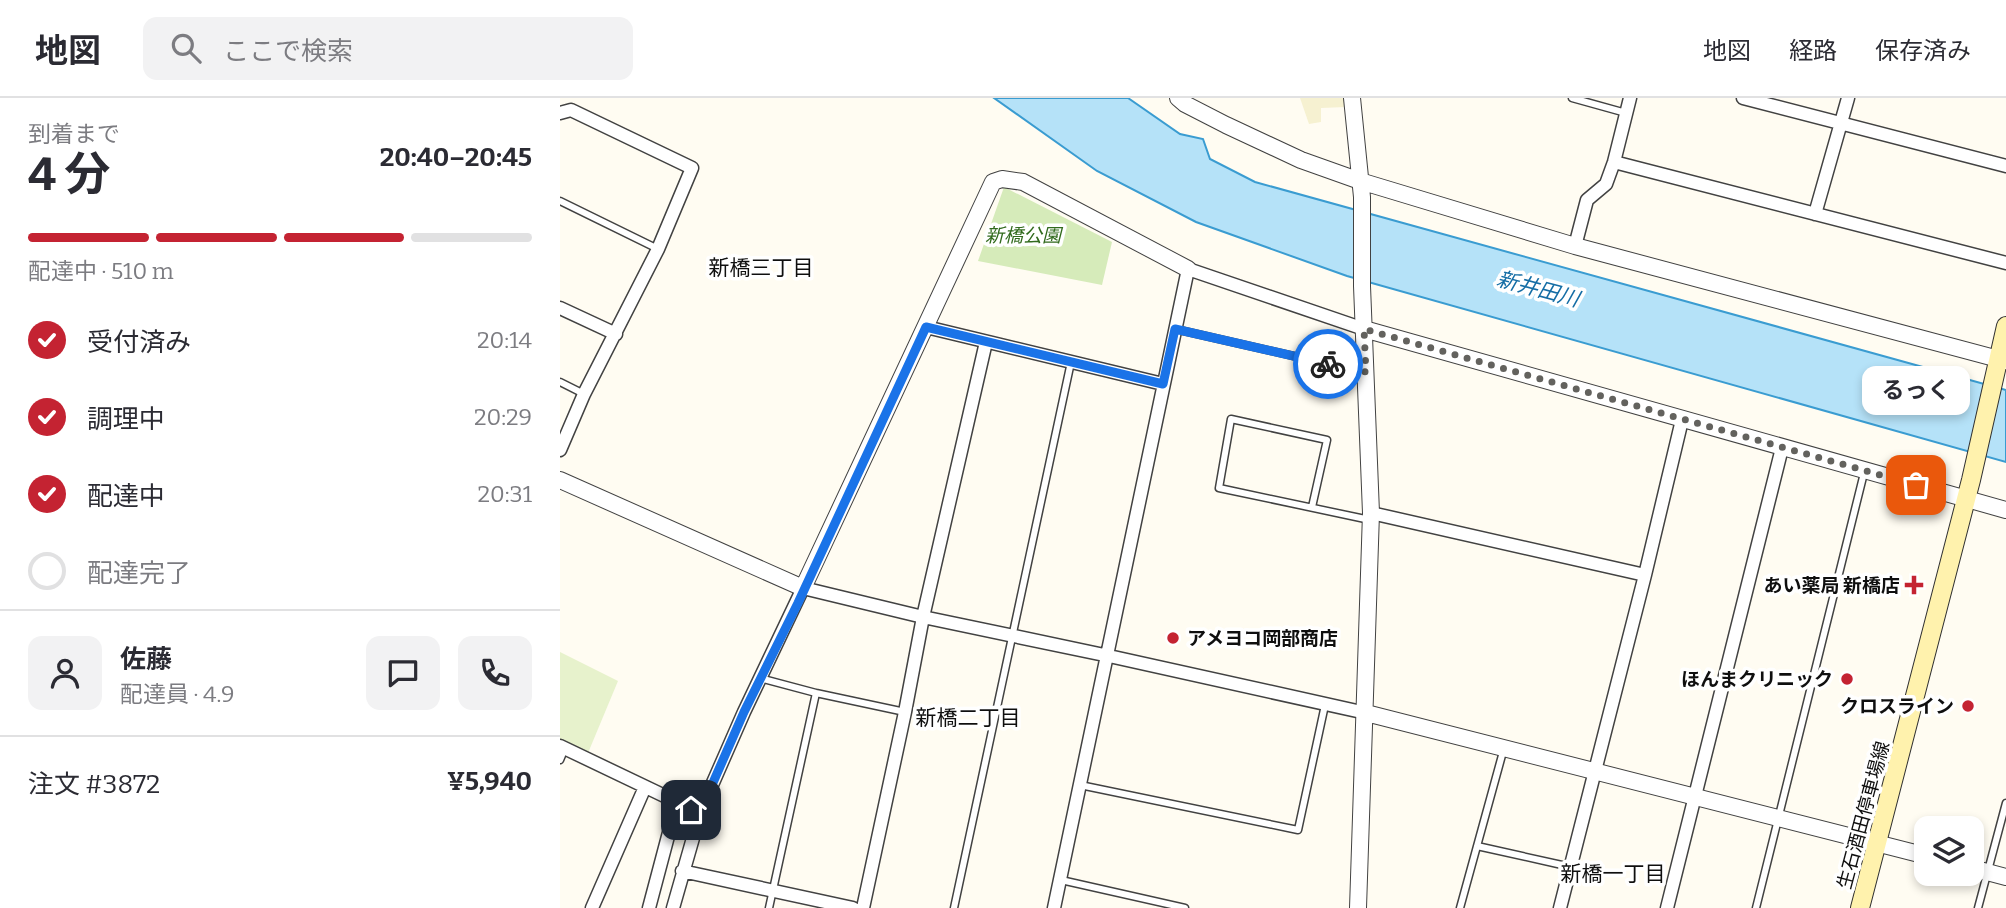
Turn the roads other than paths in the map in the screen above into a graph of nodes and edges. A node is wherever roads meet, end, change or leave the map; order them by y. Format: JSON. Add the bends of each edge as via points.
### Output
{"nodes":[{"id":1,"x":1178,"y":98,"type":"edge"},
{"id":2,"x":1352,"y":98,"type":"edge"},
{"id":3,"x":1572,"y":98,"type":"edge"},
{"id":4,"x":1630,"y":98,"type":"edge"},
{"id":5,"x":1743,"y":98,"type":"edge"},
{"id":6,"x":1848,"y":98,"type":"edge"},
{"id":7,"x":560,"y":113,"type":"edge"},
{"id":8,"x":1626,"y":113,"type":"junction"},
{"id":9,"x":1841,"y":124,"type":"junction"},
{"id":10,"x":1614,"y":162,"type":"junction"},
{"id":11,"x":2006,"y":166,"type":"edge"},
{"id":12,"x":1361,"y":189,"type":"junction"},
{"id":13,"x":560,"y":201,"type":"edge"},
{"id":14,"x":1815,"y":214,"type":"junction"},
{"id":15,"x":1575,"y":246,"type":"junction"},
{"id":16,"x":658,"y":249,"type":"junction"},
{"id":17,"x":2006,"y":263,"type":"edge"},
{"id":18,"x":1188,"y":269,"type":"junction"},
{"id":19,"x":560,"y":307,"type":"edge"},
{"id":20,"x":2006,"y":326,"type":"edge"},
{"id":21,"x":926,"y":327,"type":"junction"},
{"id":22,"x":1175,"y":329,"type":"junction"},
{"id":23,"x":1364,"y":329,"type":"junction"},
{"id":24,"x":615,"y":334,"type":"junction"},
{"id":25,"x":986,"y":342,"type":"junction"},
{"id":26,"x":1071,"y":362,"type":"junction"},
{"id":27,"x":1999,"y":365,"type":"edge"},
{"id":28,"x":1366,"y":372,"type":"junction"},
{"id":29,"x":560,"y":383,"type":"edge"},
{"id":30,"x":1163,"y":384,"type":"junction"},
{"id":31,"x":584,"y":394,"type":"junction"},
{"id":32,"x":1682,"y":420,"type":"junction"},
{"id":33,"x":1782,"y":448,"type":"junction"},
{"id":34,"x":560,"y":450,"type":"edge"},
{"id":35,"x":1865,"y":471,"type":"junction"},
{"id":36,"x":560,"y":480,"type":"edge"},
{"id":37,"x":1966,"y":499,"type":"junction"},
{"id":38,"x":1312,"y":507,"type":"junction"},
{"id":39,"x":2006,"y":510,"type":"edge"},
{"id":40,"x":1371,"y":517,"type":"junction"},
{"id":41,"x":1646,"y":575,"type":"junction"},
{"id":42,"x":803,"y":589,"type":"junction"},
{"id":43,"x":923,"y":617,"type":"junction"},
{"id":44,"x":1012,"y":636,"type":"junction"},
{"id":45,"x":1109,"y":656,"type":"junction"},
{"id":46,"x":760,"y":678,"type":"junction"},
{"id":47,"x":816,"y":693,"type":"junction"},
{"id":48,"x":1325,"y":705,"type":"junction"},
{"id":49,"x":905,"y":712,"type":"junction"},
{"id":50,"x":1366,"y":713,"type":"junction"},
{"id":51,"x":1504,"y":748,"type":"junction"},
{"id":52,"x":562,"y":752,"type":"edge"},
{"id":53,"x":1594,"y":772,"type":"junction"},
{"id":54,"x":1080,"y":785,"type":"junction"},
{"id":55,"x":645,"y":787,"type":"junction"},
{"id":56,"x":1695,"y":797,"type":"junction"},
{"id":57,"x":2006,"y":803,"type":"edge"},
{"id":58,"x":676,"y":806,"type":"junction"},
{"id":59,"x":701,"y":810,"type":"junction"},
{"id":60,"x":1778,"y":818,"type":"junction"},
{"id":61,"x":1877,"y":844,"type":"junction"},
{"id":62,"x":1477,"y":846,"type":"junction"},
{"id":63,"x":1914,"y":853,"type":"edge"},
{"id":64,"x":1984,"y":860,"type":"edge"},
{"id":65,"x":1571,"y":867,"type":"junction"},
{"id":66,"x":682,"y":871,"type":"junction"},
{"id":67,"x":1984,"y":871,"type":"edge"},
{"id":68,"x":2006,"y":877,"type":"edge"},
{"id":69,"x":1061,"y":880,"type":"junction"},
{"id":70,"x":1979,"y":886,"type":"edge"},
{"id":71,"x":773,"y":890,"type":"junction"},
{"id":72,"x":592,"y":908,"type":"edge"},
{"id":73,"x":649,"y":908,"type":"edge"},
{"id":74,"x":673,"y":908,"type":"edge"},
{"id":75,"x":769,"y":908,"type":"edge"},
{"id":76,"x":853,"y":908,"type":"edge"},
{"id":77,"x":863,"y":908,"type":"edge"},
{"id":78,"x":954,"y":908,"type":"edge"},
{"id":79,"x":1054,"y":908,"type":"edge"},
{"id":80,"x":1185,"y":908,"type":"edge"},
{"id":81,"x":1358,"y":908,"type":"edge"},
{"id":82,"x":1460,"y":908,"type":"edge"},
{"id":83,"x":1560,"y":908,"type":"edge"},
{"id":84,"x":1667,"y":908,"type":"edge"},
{"id":85,"x":1756,"y":908,"type":"edge"},
{"id":86,"x":1860,"y":908,"type":"edge"},
{"id":87,"x":1978,"y":908,"type":"edge"}],
"edges":[{"from":1,"to":12,"type":"street"},
{"from":2,"to":12,"type":"street"},
{"from":3,"to":8,"type":"lane"},
{"from":4,"to":8,"type":"street"},
{"from":5,"to":9,"type":"street"},
{"from":6,"to":9,"type":"street"},
{"from":7,"to":16,"type":"street","via":[[571,110],[692,168]]},
{"from":8,"to":10,"type":"street"},
{"from":9,"to":11,"type":"street"},
{"from":9,"to":14,"type":"street"},
{"from":10,"to":14,"type":"street"},
{"from":10,"to":15,"type":"street","via":[[1606,184],[1587,200]]},
{"from":12,"to":15,"type":"street"},
{"from":12,"to":23,"type":"street"},
{"from":13,"to":16,"type":"lane"},
{"from":14,"to":17,"type":"street"},
{"from":15,"to":27,"type":"street"},
{"from":16,"to":24,"type":"street"},
{"from":18,"to":21,"type":"street","via":[[1023,182],[1002,179],[993,182]]},
{"from":18,"to":22,"type":"street"},
{"from":18,"to":23,"type":"street"},
{"from":19,"to":24,"type":"street"},
{"from":20,"to":27,"type":"main road","name":"生石酒田停車場線"},
{"from":21,"to":25,"type":"street"},
{"from":21,"to":42,"type":"street"},
{"from":22,"to":28,"type":"lane"},
{"from":22,"to":30,"type":"street"},
{"from":23,"to":28,"type":"street"},
{"from":23,"to":32,"type":"street"},
{"from":24,"to":31,"type":"street"},
{"from":25,"to":26,"type":"street"},
{"from":25,"to":43,"type":"street"},
{"from":26,"to":30,"type":"street"},
{"from":26,"to":44,"type":"lane"},
{"from":27,"to":37,"type":"main road","name":"生石酒田停車場線"},
{"from":28,"to":40,"type":"street"},
{"from":29,"to":31,"type":"lane"},
{"from":30,"to":45,"type":"street"},
{"from":31,"to":34,"type":"street"},
{"from":32,"to":33,"type":"street"},
{"from":32,"to":41,"type":"street"},
{"from":33,"to":35,"type":"street"},
{"from":33,"to":56,"type":"street"},
{"from":35,"to":37,"type":"street"},
{"from":35,"to":60,"type":"lane"},
{"from":36,"to":42,"type":"street"},
{"from":37,"to":39,"type":"street"},
{"from":37,"to":61,"type":"main road","name":"生石酒田停車場線"},
{"from":38,"to":38,"type":"lane","via":[[1219,488],[1231,419],[1327,440]]},
{"from":38,"to":40,"type":"lane"},
{"from":40,"to":41,"type":"street"},
{"from":40,"to":50,"type":"street"},
{"from":41,"to":53,"type":"street"},
{"from":42,"to":43,"type":"street"},
{"from":42,"to":46,"type":"street"},
{"from":43,"to":44,"type":"street"},
{"from":43,"to":49,"type":"street"},
{"from":44,"to":45,"type":"street"},
{"from":44,"to":78,"type":"lane"},
{"from":45,"to":48,"type":"street"},
{"from":45,"to":54,"type":"street"},
{"from":46,"to":47,"type":"lane"},
{"from":46,"to":59,"type":"street"},
{"from":47,"to":49,"type":"lane"},
{"from":47,"to":71,"type":"lane"},
{"from":48,"to":50,"type":"street"},
{"from":48,"to":54,"type":"lane","via":[[1298,830]]},
{"from":49,"to":77,"type":"street"},
{"from":50,"to":51,"type":"street"},
{"from":50,"to":81,"type":"street"},
{"from":51,"to":53,"type":"street"},
{"from":51,"to":62,"type":"lane"},
{"from":52,"to":55,"type":"street"},
{"from":53,"to":56,"type":"street"},
{"from":53,"to":65,"type":"street"},
{"from":54,"to":69,"type":"street"},
{"from":55,"to":58,"type":"street","via":[[673,800]]},
{"from":55,"to":72,"type":"street"},
{"from":56,"to":60,"type":"street"},
{"from":56,"to":84,"type":"street"},
{"from":57,"to":64,"type":"lane"},
{"from":58,"to":59,"type":"street"},
{"from":58,"to":73,"type":"street"},
{"from":59,"to":66,"type":"street"},
{"from":60,"to":61,"type":"street"},
{"from":60,"to":85,"type":"lane"},
{"from":61,"to":63,"type":"street"},
{"from":61,"to":86,"type":"main road","name":"生石酒田停車場線"},
{"from":62,"to":65,"type":"lane"},
{"from":62,"to":82,"type":"lane"},
{"from":65,"to":83,"type":"street"},
{"from":66,"to":71,"type":"street"},
{"from":66,"to":74,"type":"street"},
{"from":67,"to":68,"type":"street"},
{"from":69,"to":79,"type":"street"},
{"from":69,"to":80,"type":"lane"},
{"from":70,"to":87,"type":"lane"},
{"from":71,"to":75,"type":"lane"},
{"from":71,"to":76,"type":"street"}]}
